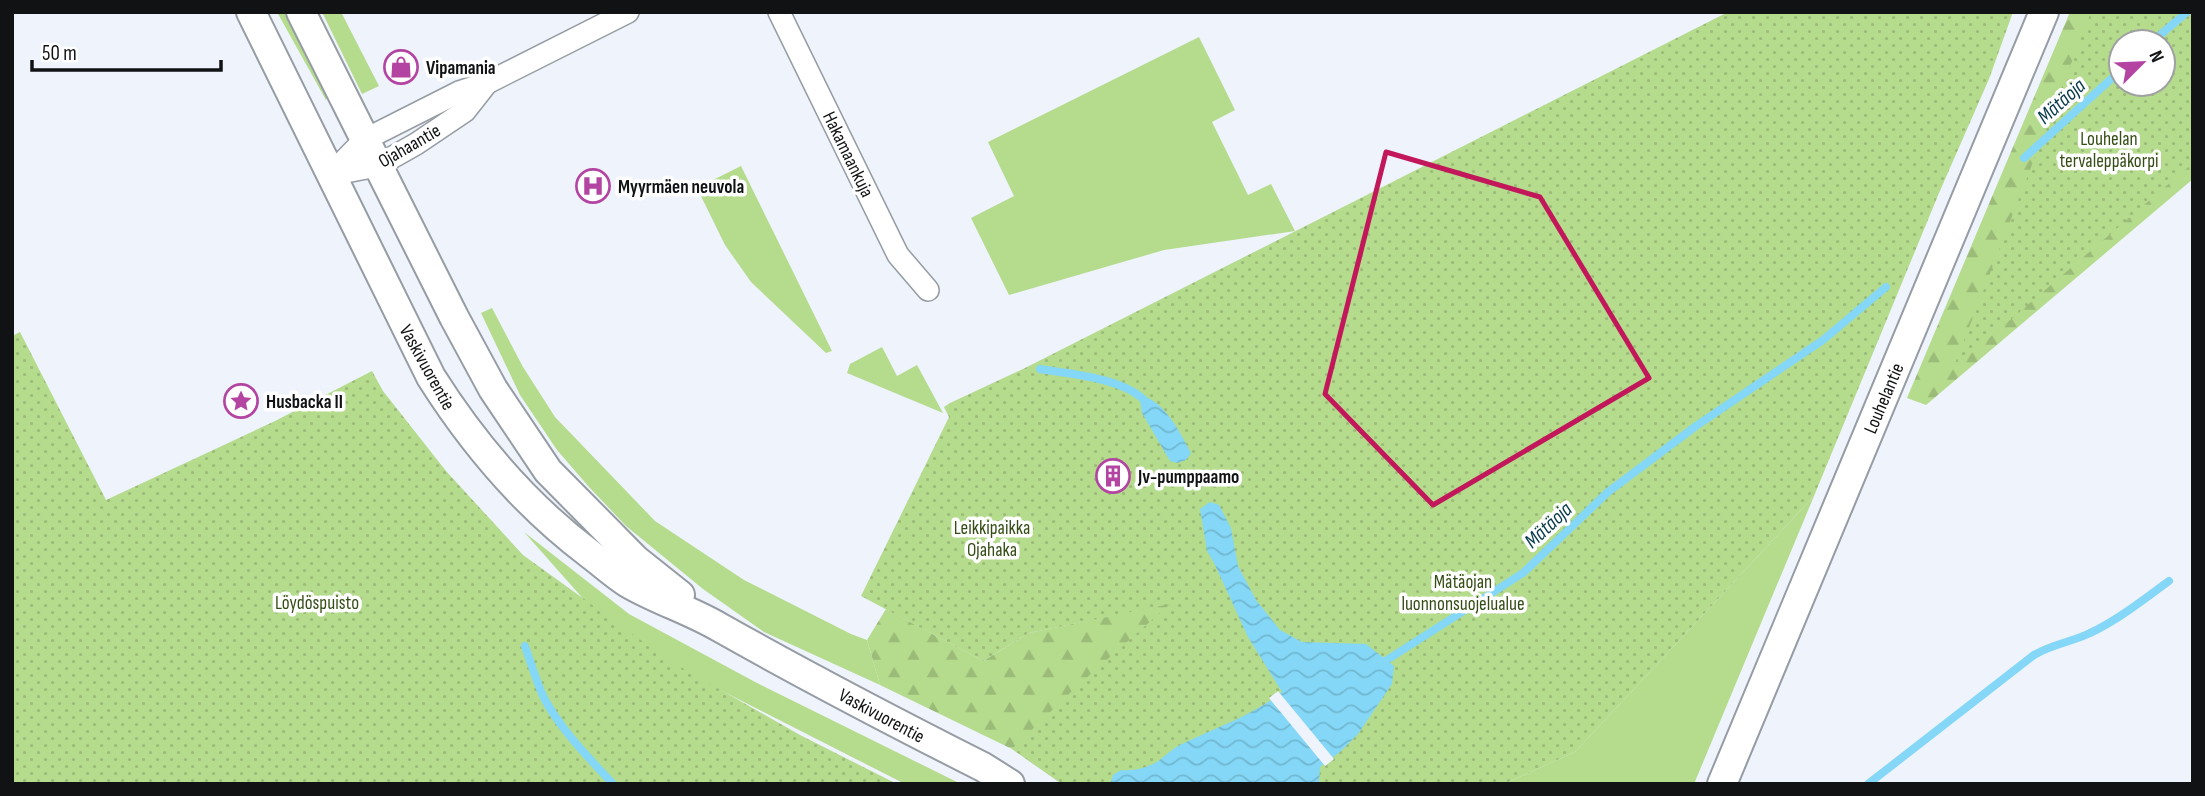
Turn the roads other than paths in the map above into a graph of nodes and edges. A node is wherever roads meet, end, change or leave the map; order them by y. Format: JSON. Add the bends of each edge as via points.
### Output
{"nodes":[{"id":1,"x":250,"y":12,"type":"edge"},
{"id":2,"x":300,"y":12,"type":"edge"},
{"id":3,"x":779,"y":12,"type":"edge"},
{"id":4,"x":2044,"y":12,"type":"edge"},
{"id":5,"x":614,"y":15,"type":"edge"},
{"id":6,"x":487,"y":83,"type":"junction"},
{"id":7,"x":364,"y":140,"type":"junction"},
{"id":8,"x":377,"y":166,"type":"junction"},
{"id":9,"x":330,"y":175,"type":"junction"},
{"id":10,"x":928,"y":290,"type":"dead end"},
{"id":11,"x":718,"y":626,"type":"junction"},
{"id":12,"x":1010,"y":784,"type":"edge"},
{"id":13,"x":1722,"y":784,"type":"edge"}],
"edges":[{"from":1,"to":9,"type":"main road","name":"Vaskivuorentie"},
{"from":2,"to":7,"type":"main road","name":"Vaskivuorentie"},
{"from":3,"to":10,"type":"street","name":"Hakamaankuja","via":[[898,255]]},
{"from":4,"to":13,"type":"main road","name":"Louhelantie"},
{"from":5,"to":6,"type":"street","name":"Ojahaantie"},
{"from":6,"to":7,"type":"street","name":"Ojahaantie","via":[[459,92]]},
{"from":6,"to":8,"type":"street","name":"Ojahaantie","via":[[465,111]]},
{"from":7,"to":8,"type":"main road","name":"Vaskivuorentie"},
{"from":7,"to":9,"type":"street","name":"Ojahaantie"},
{"from":8,"to":9,"type":"street","name":"Ojahaantie"},
{"from":8,"to":11,"type":"main road","name":"Vaskivuorentie","via":[[493,389],[548,471],[636,560]]},
{"from":9,"to":11,"type":"main road","name":"Vaskivuorentie","via":[[431,377],[486,456],[556,529],[628,582]]},
{"from":11,"to":12,"type":"main road","name":"Vaskivuorentie"}]}
